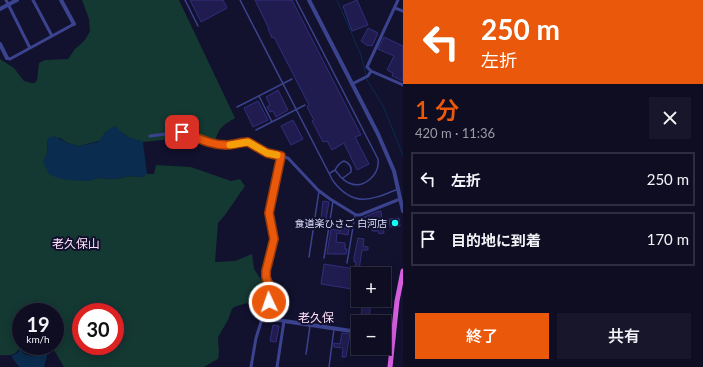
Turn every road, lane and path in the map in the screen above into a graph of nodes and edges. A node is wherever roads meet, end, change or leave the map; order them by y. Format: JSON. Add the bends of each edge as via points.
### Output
{"nodes":[{"id":1,"x":6,"y":0,"type":"edge"},
{"id":2,"x":17,"y":0,"type":"edge"},
{"id":3,"x":33,"y":0,"type":"edge"},
{"id":4,"x":61,"y":0,"type":"edge"},
{"id":5,"x":185,"y":0,"type":"edge"},
{"id":6,"x":240,"y":0,"type":"edge"},
{"id":7,"x":296,"y":0,"type":"edge"},
{"id":8,"x":309,"y":0,"type":"edge"},
{"id":9,"x":398,"y":0,"type":"edge"},
{"id":10,"x":8,"y":5,"type":"junction"},
{"id":11,"x":394,"y":8,"type":"junction"},
{"id":12,"x":0,"y":9,"type":"edge"},
{"id":13,"x":403,"y":11,"type":"edge"},
{"id":14,"x":74,"y":24,"type":"joint"},
{"id":15,"x":198,"y":26,"type":"dead end"},
{"id":16,"x":52,"y":36,"type":"junction"},
{"id":17,"x":0,"y":44,"type":"edge"},
{"id":18,"x":30,"y":48,"type":"junction"},
{"id":19,"x":7,"y":58,"type":"joint"},
{"id":20,"x":371,"y":71,"type":"junction"},
{"id":21,"x":292,"y":79,"type":"dead end"},
{"id":22,"x":283,"y":84,"type":"junction"},
{"id":23,"x":351,"y":84,"type":"junction"},
{"id":24,"x":403,"y":85,"type":"edge"},
{"id":25,"x":259,"y":96,"type":"junction"},
{"id":26,"x":305,"y":105,"type":"dead end"},
{"id":27,"x":237,"y":107,"type":"dead end"},
{"id":28,"x":296,"y":109,"type":"junction"},
{"id":29,"x":272,"y":122,"type":"junction"},
{"id":30,"x":256,"y":130,"type":"dead end"},
{"id":31,"x":150,"y":136,"type":"dead end"},
{"id":32,"x":281,"y":156,"type":"junction"},
{"id":33,"x":335,"y":170,"type":"junction"},
{"id":34,"x":329,"y":173,"type":"junction"},
{"id":35,"x":342,"y":178,"type":"junction"},
{"id":36,"x":398,"y":189,"type":"junction"},
{"id":37,"x":319,"y":190,"type":"junction"},
{"id":38,"x":400,"y":199,"type":"junction"},
{"id":39,"x":333,"y":201,"type":"junction"},
{"id":40,"x":403,"y":211,"type":"edge"},
{"id":41,"x":355,"y":214,"type":"junction"},
{"id":42,"x":309,"y":257,"type":"dead end"},
{"id":43,"x":324,"y":258,"type":"dead end"},
{"id":44,"x":348,"y":263,"type":"dead end"},
{"id":45,"x":403,"y":270,"type":"edge"},
{"id":46,"x":262,"y":318,"type":"junction"},
{"id":47,"x":284,"y":322,"type":"junction"},
{"id":48,"x":310,"y":325,"type":"junction"},
{"id":49,"x":334,"y":329,"type":"junction"},
{"id":50,"x":351,"y":331,"type":"edge"},
{"id":51,"x":391,"y":337,"type":"edge"},
{"id":52,"x":394,"y":337,"type":"junction"},
{"id":53,"x":306,"y":354,"type":"dead end"},
{"id":54,"x":251,"y":367,"type":"edge"},
{"id":55,"x":277,"y":367,"type":"edge"},
{"id":56,"x":329,"y":367,"type":"edge"},
{"id":57,"x":390,"y":367,"type":"edge"}],
"edges":[{"from":1,"to":10,"type":"street"},
{"from":2,"to":10,"type":"street"},
{"from":3,"to":16,"type":"street"},
{"from":4,"to":14,"type":"street"},
{"from":5,"to":15,"type":"lane"},
{"from":6,"to":22,"type":"lane"},
{"from":7,"to":35,"type":"lane","via":[[378,160],[378,170],[366,183],[349,184]]},
{"from":8,"to":23,"type":"street"},
{"from":9,"to":11,"type":"street"},
{"from":10,"to":12,"type":"street"},
{"from":10,"to":18,"type":"street"},
{"from":11,"to":13,"type":"street"},
{"from":11,"to":20,"type":"street","via":[[368,64],[367,67]]},
{"from":14,"to":16,"type":"street"},
{"from":16,"to":18,"type":"street"},
{"from":17,"to":19,"type":"street"},
{"from":18,"to":19,"type":"street"},
{"from":20,"to":23,"type":"street","via":[[368,76]]},
{"from":20,"to":24,"type":"street"},
{"from":21,"to":22,"type":"lane"},
{"from":22,"to":25,"type":"lane"},
{"from":22,"to":28,"type":"lane"},
{"from":23,"to":36,"type":"street","via":[[386,152]]},
{"from":25,"to":27,"type":"lane"},
{"from":25,"to":29,"type":"lane"},
{"from":26,"to":28,"type":"lane"},
{"from":28,"to":29,"type":"lane"},
{"from":28,"to":34,"type":"lane"},
{"from":29,"to":30,"type":"lane"},
{"from":31,"to":32,"type":"street","via":[[182,132],[219,144],[248,142],[267,153]]},
{"from":32,"to":37,"type":"street","via":[[288,158]]},
{"from":32,"to":46,"type":"street","via":[[269,213],[274,239],[266,271],[270,288],[269,302]]},
{"from":33,"to":34,"type":"lane"},
{"from":33,"to":35,"type":"lane"},
{"from":33,"to":35,"type":"lane","via":[[344,161],[349,164],[351,172]]},
{"from":34,"to":36,"type":"lane","via":[[339,188],[360,200]]},
{"from":36,"to":38,"type":"street"},
{"from":37,"to":39,"type":"street"},
{"from":37,"to":42,"type":"lane"},
{"from":38,"to":40,"type":"street"},
{"from":38,"to":41,"type":"street","via":[[360,215]]},
{"from":39,"to":41,"type":"street"},
{"from":39,"to":43,"type":"lane"},
{"from":41,"to":44,"type":"lane"},
{"from":45,"to":52,"type":"highway"},
{"from":46,"to":47,"type":"street"},
{"from":46,"to":54,"type":"street"},
{"from":47,"to":48,"type":"street"},
{"from":47,"to":55,"type":"street"},
{"from":48,"to":49,"type":"street"},
{"from":48,"to":53,"type":"lane"},
{"from":49,"to":50,"type":"street"},
{"from":49,"to":56,"type":"lane"},
{"from":51,"to":52,"type":"street"},
{"from":52,"to":57,"type":"highway"}]}
